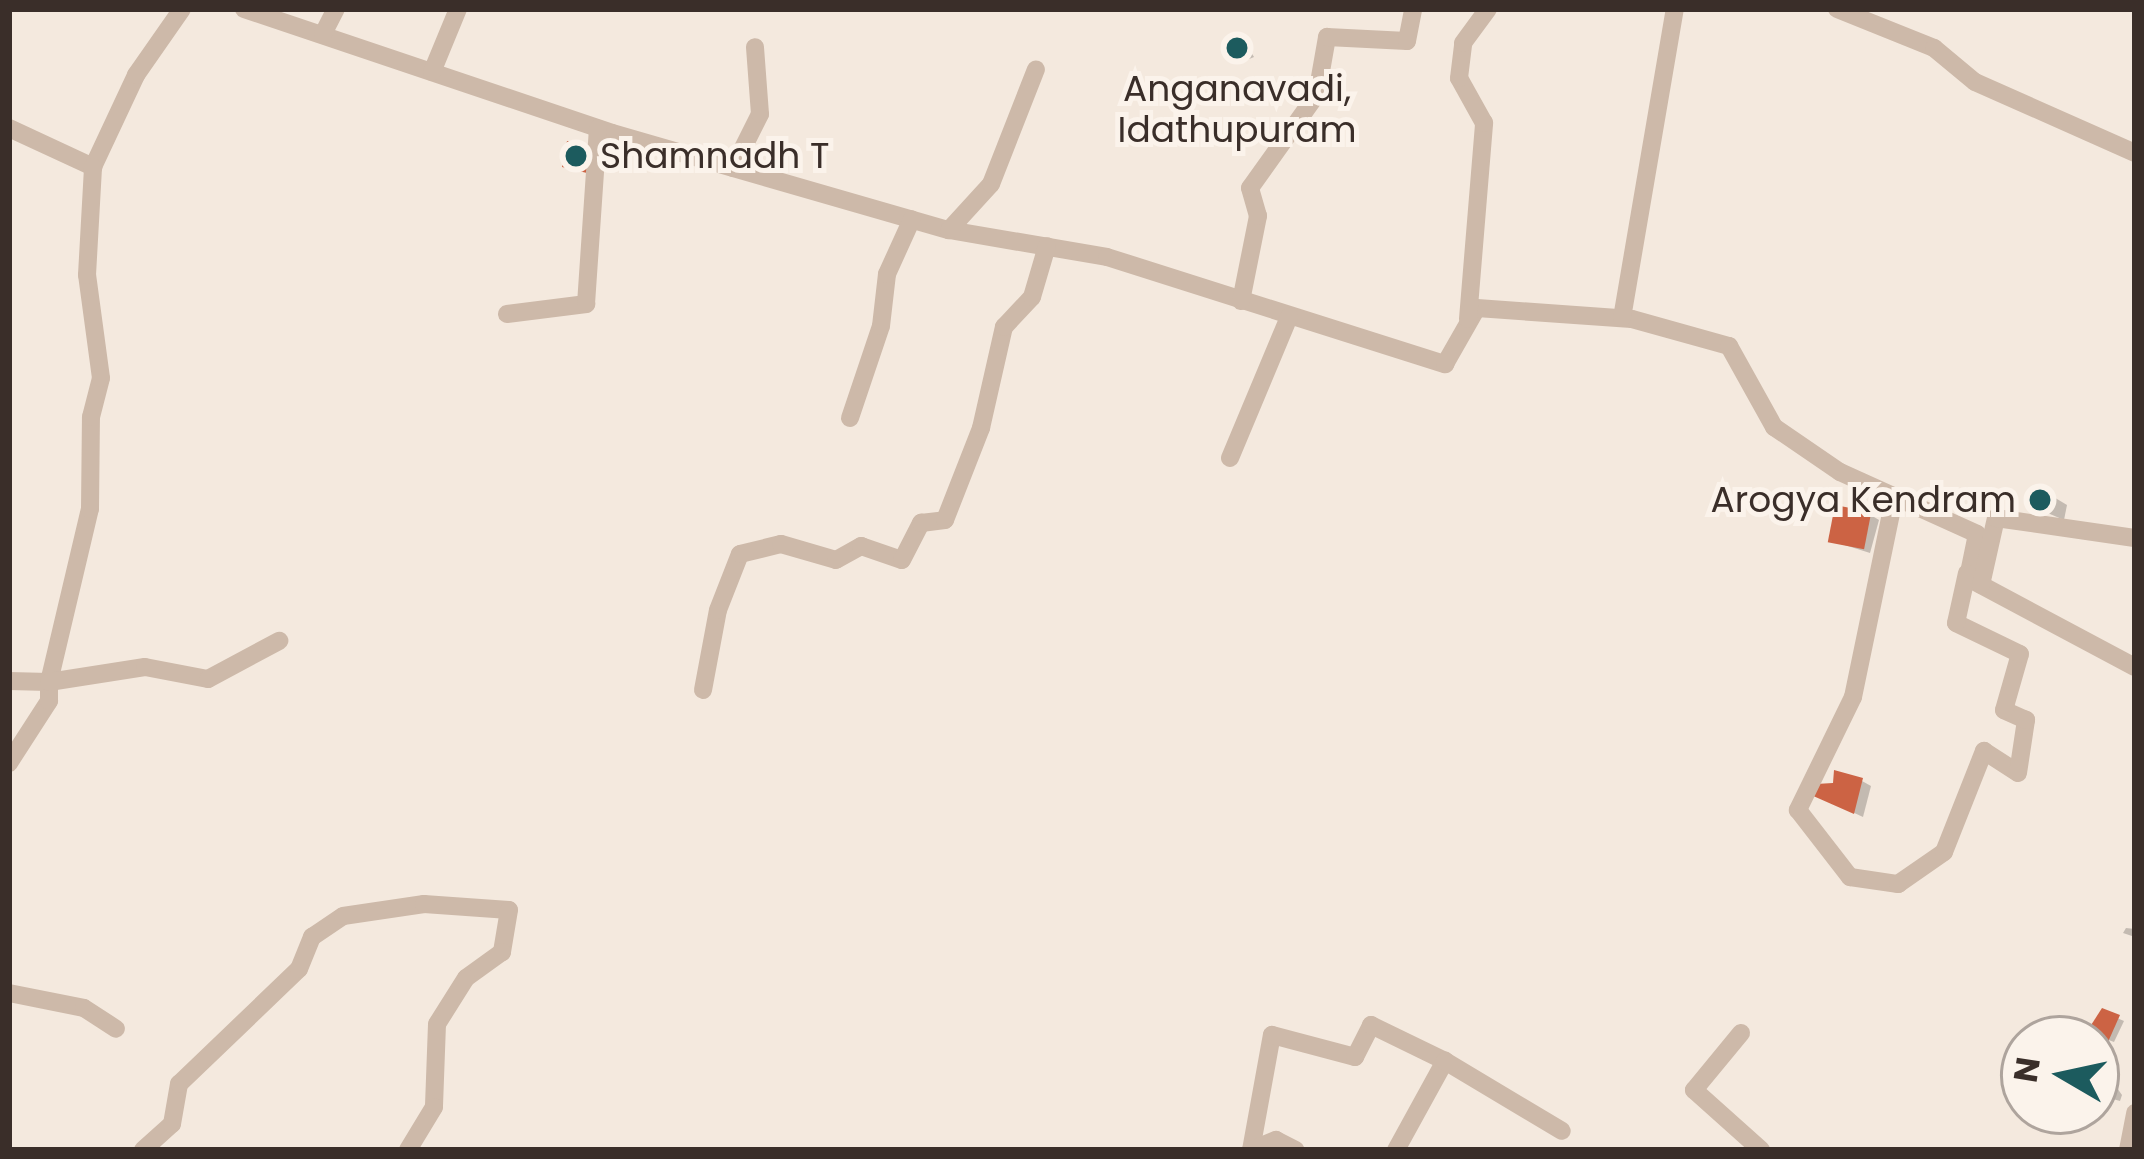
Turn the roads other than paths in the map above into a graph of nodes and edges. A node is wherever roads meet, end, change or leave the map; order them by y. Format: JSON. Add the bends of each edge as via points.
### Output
{"nodes":[{"id":1,"x":182,"y":9,"type":"edge"},
{"id":2,"x":244,"y":9,"type":"edge"},
{"id":3,"x":336,"y":9,"type":"edge"},
{"id":4,"x":458,"y":9,"type":"edge"},
{"id":5,"x":1413,"y":9,"type":"edge"},
{"id":6,"x":1488,"y":9,"type":"edge"},
{"id":7,"x":1675,"y":9,"type":"edge"},
{"id":8,"x":1838,"y":9,"type":"edge"},
{"id":9,"x":323,"y":34,"type":"junction"},
{"id":10,"x":755,"y":47,"type":"dead end"},
{"id":11,"x":1036,"y":69,"type":"dead end"},
{"id":12,"x":432,"y":71,"type":"junction"},
{"id":13,"x":9,"y":128,"type":"edge"},
{"id":14,"x":598,"y":128,"type":"junction"},
{"id":15,"x":2135,"y":153,"type":"edge"},
{"id":16,"x":93,"y":167,"type":"junction"},
{"id":17,"x":733,"y":168,"type":"junction"},
{"id":18,"x":912,"y":220,"type":"junction"},
{"id":19,"x":949,"y":230,"type":"junction"},
{"id":20,"x":1047,"y":247,"type":"junction"},
{"id":21,"x":1241,"y":302,"type":"junction"},
{"id":22,"x":507,"y":314,"type":"dead end"},
{"id":23,"x":1289,"y":317,"type":"junction"},
{"id":24,"x":1622,"y":318,"type":"junction"},
{"id":25,"x":1468,"y":324,"type":"junction"},
{"id":26,"x":850,"y":418,"type":"dead end"},
{"id":27,"x":1230,"y":458,"type":"dead end"},
{"id":28,"x":1894,"y":499,"type":"junction"},
{"id":29,"x":2135,"y":538,"type":"edge"},
{"id":30,"x":1974,"y":579,"type":"junction"},
{"id":31,"x":279,"y":641,"type":"dead end"},
{"id":32,"x":2135,"y":667,"type":"edge"},
{"id":33,"x":9,"y":681,"type":"edge"},
{"id":34,"x":49,"y":682,"type":"junction"},
{"id":35,"x":704,"y":690,"type":"dead end"},
{"id":36,"x":9,"y":763,"type":"edge"},
{"id":37,"x":9,"y":992,"type":"edge"},
{"id":38,"x":116,"y":1029,"type":"dead end"},
{"id":39,"x":1741,"y":1034,"type":"dead end"},
{"id":40,"x":1445,"y":1061,"type":"junction"},
{"id":41,"x":2135,"y":1113,"type":"edge"},
{"id":42,"x":1562,"y":1131,"type":"dead end"},
{"id":43,"x":143,"y":1150,"type":"edge"},
{"id":44,"x":408,"y":1150,"type":"edge"},
{"id":45,"x":1251,"y":1150,"type":"edge"},
{"id":46,"x":1296,"y":1150,"type":"edge"},
{"id":47,"x":1396,"y":1150,"type":"edge"},
{"id":48,"x":1761,"y":1150,"type":"edge"},
{"id":49,"x":2128,"y":1150,"type":"edge"}],
"edges":[{"from":1,"to":16,"type":"street","via":[[136,75]]},
{"from":2,"to":9,"type":"street"},
{"from":3,"to":9,"type":"street"},
{"from":4,"to":12,"type":"street"},
{"from":5,"to":21,"type":"street","via":[[1407,41],[1327,37],[1317,94],[1250,188],[1258,216]]},
{"from":6,"to":25,"type":"street","via":[[1463,43],[1460,78],[1484,123]]},
{"from":7,"to":24,"type":"street"},
{"from":8,"to":15,"type":"street"},
{"from":9,"to":12,"type":"street"},
{"from":10,"to":17,"type":"street","via":[[760,114]]},
{"from":11,"to":19,"type":"street","via":[[991,184]]},
{"from":12,"to":14,"type":"street"},
{"from":13,"to":16,"type":"street"},
{"from":14,"to":17,"type":"street"},
{"from":14,"to":22,"type":"street","via":[[586,304]]},
{"from":16,"to":34,"type":"street","via":[[86,275],[101,378],[91,417],[90,509]]},
{"from":17,"to":18,"type":"street"},
{"from":18,"to":19,"type":"street"},
{"from":18,"to":26,"type":"street","via":[[887,274],[881,326]]},
{"from":19,"to":20,"type":"street"},
{"from":20,"to":21,"type":"street","via":[[1107,256]]},
{"from":20,"to":35,"type":"street","via":[[1032,297],[1004,327],[981,428],[945,520],[921,523],[902,560],[861,546],[836,560],[781,544],[740,554],[718,610]]},
{"from":21,"to":23,"type":"street"},
{"from":23,"to":25,"type":"street","via":[[1445,364]]},
{"from":23,"to":27,"type":"street"},
{"from":24,"to":25,"type":"street","via":[[1477,308]]},
{"from":24,"to":28,"type":"street","via":[[1729,346],[1774,427]]},
{"from":28,"to":30,"type":"street","via":[[1977,534]]},
{"from":28,"to":30,"type":"street","via":[[1853,697],[1798,810],[1850,877],[1898,884],[1945,852],[1984,751],[2018,773],[2026,720],[2004,710],[2020,654],[1956,623]]},
{"from":29,"to":30,"type":"street","via":[[1996,518]]},
{"from":30,"to":32,"type":"street"},
{"from":31,"to":34,"type":"street","via":[[208,679],[145,667]]},
{"from":33,"to":34,"type":"street"},
{"from":34,"to":36,"type":"street","via":[[50,701]]},
{"from":37,"to":38,"type":"street","via":[[52,997]]},
{"from":39,"to":48,"type":"street","via":[[1694,1090]]},
{"from":40,"to":42,"type":"street"},
{"from":40,"to":45,"type":"street","via":[[1371,1025],[1355,1057],[1272,1035]]},
{"from":40,"to":47,"type":"street"},
{"from":41,"to":49,"type":"street"},
{"from":43,"to":44,"type":"street","via":[[172,1124],[179,1084],[298,969],[312,937],[343,916],[424,904],[509,910],[502,952],[466,978],[437,1024],[434,1106]]},
{"from":45,"to":46,"type":"street","via":[[1276,1140]]}]}
